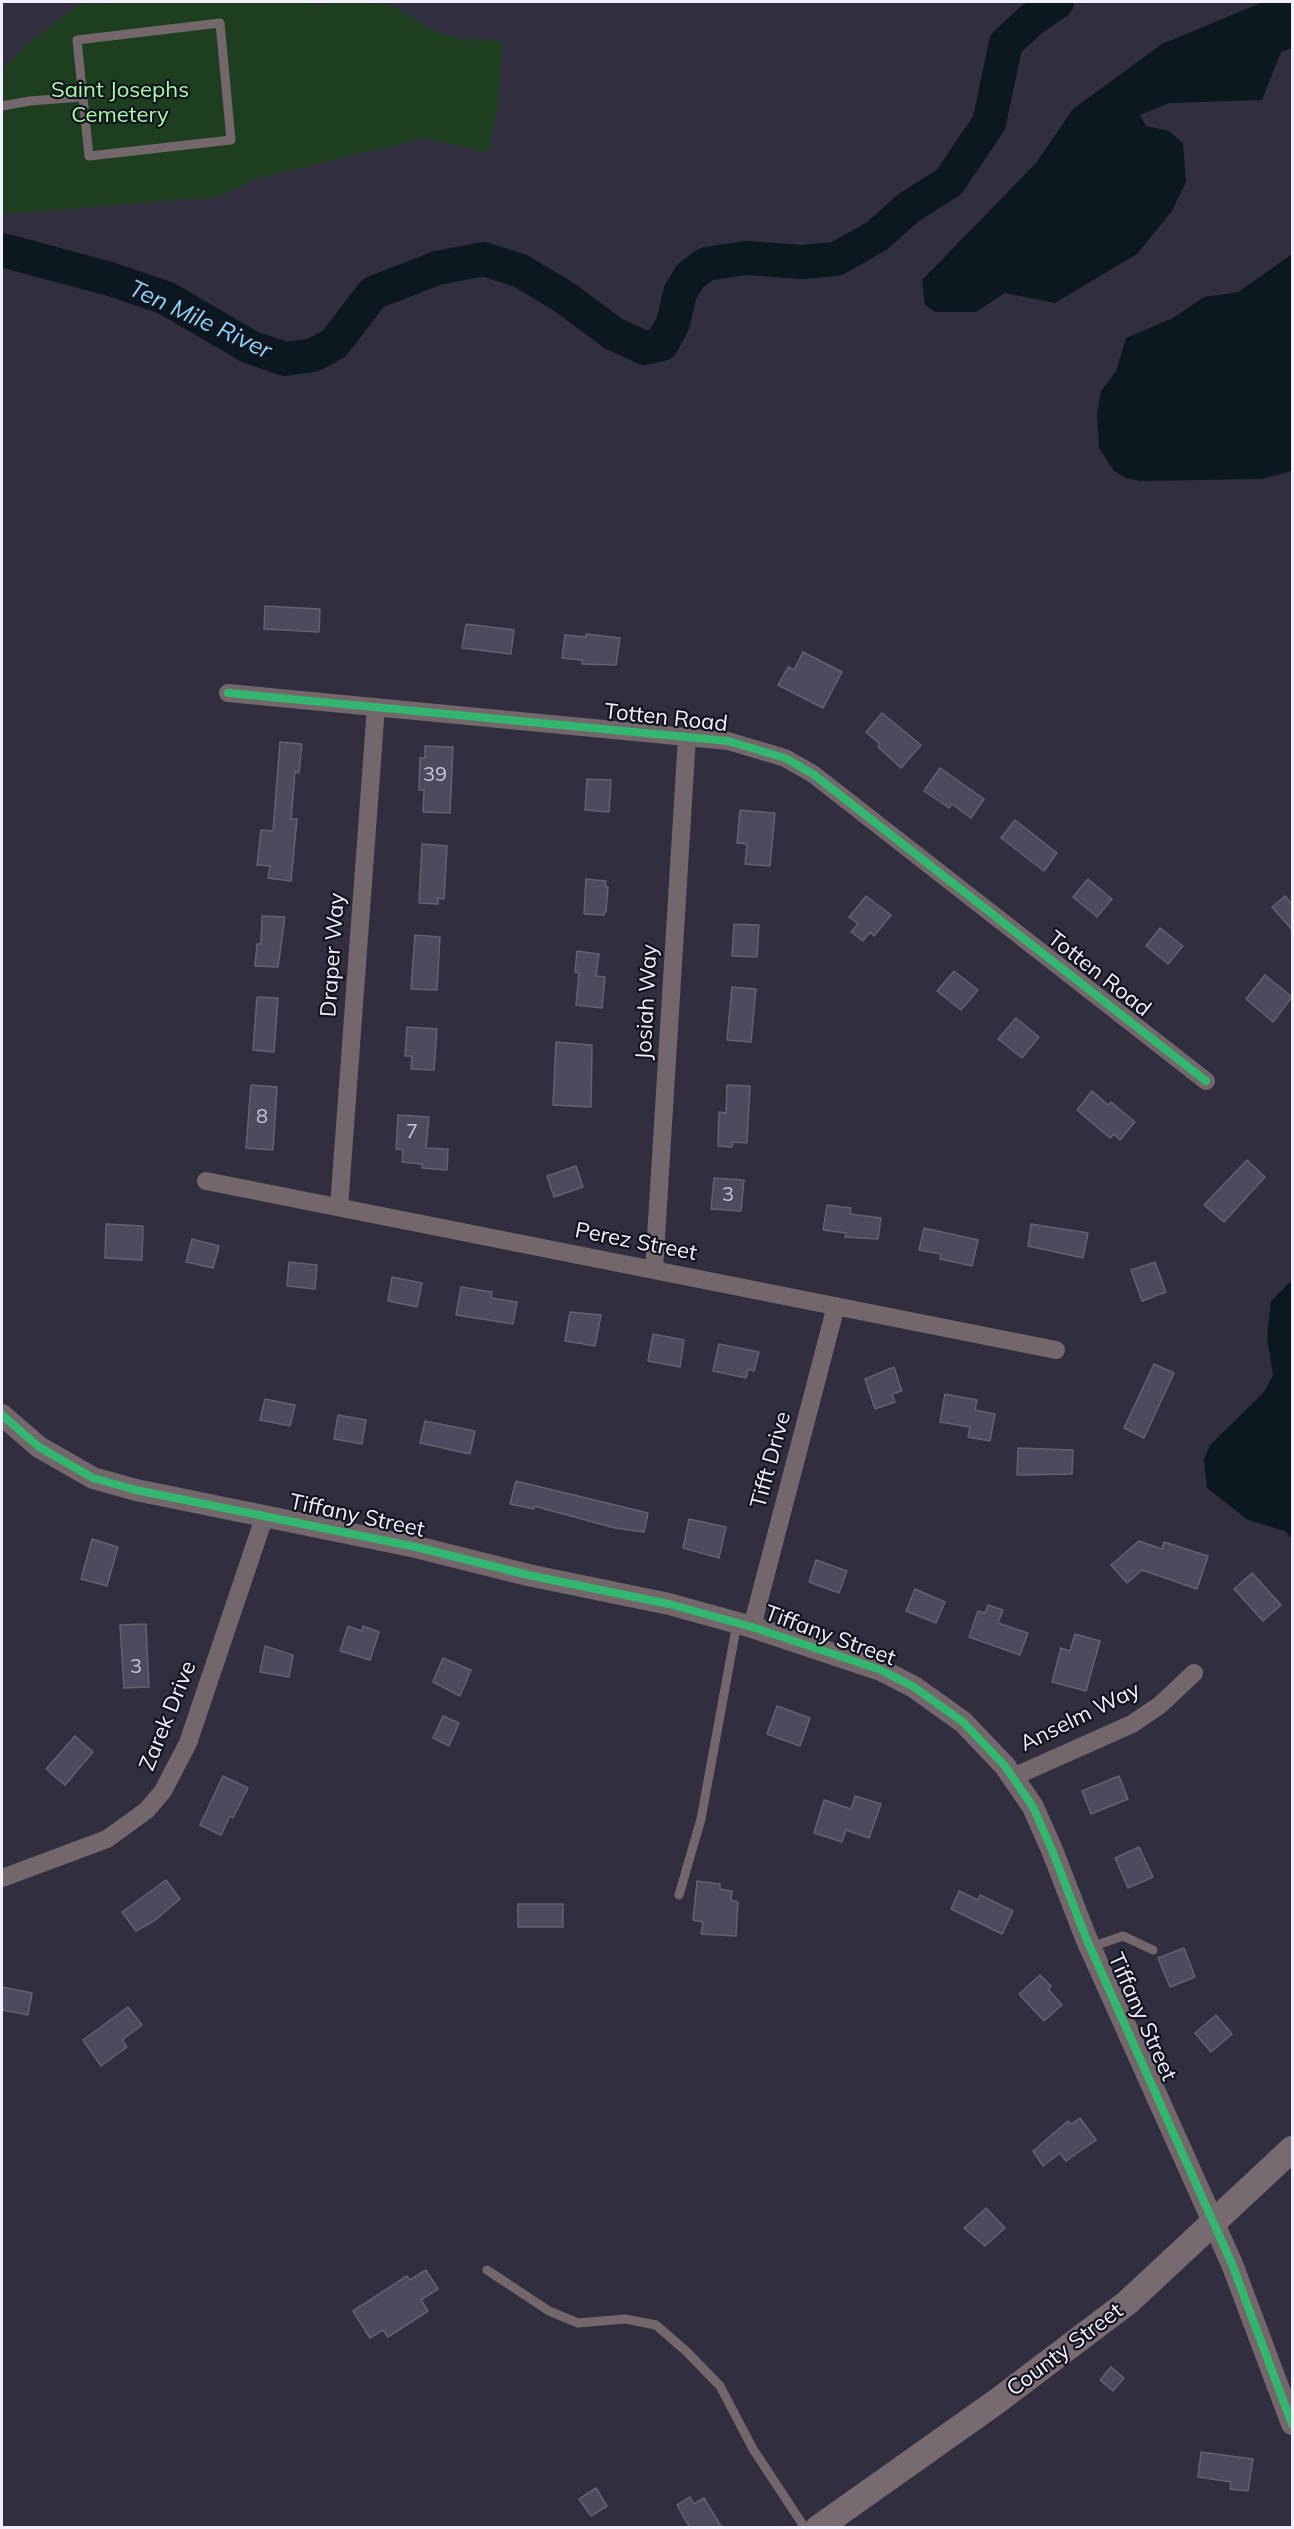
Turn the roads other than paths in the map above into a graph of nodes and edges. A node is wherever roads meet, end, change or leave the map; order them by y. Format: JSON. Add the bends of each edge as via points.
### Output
{"nodes":[{"id":1,"x":81,"y":97,"type":"junction"},
{"id":2,"x":2,"y":106,"type":"edge"},
{"id":3,"x":228,"y":693,"type":"dead end"},
{"id":4,"x":376,"y":707,"type":"junction"},
{"id":5,"x":687,"y":737,"type":"junction"},
{"id":6,"x":1206,"y":1081,"type":"dead end"},
{"id":7,"x":206,"y":1181,"type":"dead end"},
{"id":8,"x":339,"y":1207,"type":"junction"},
{"id":9,"x":654,"y":1270,"type":"junction"},
{"id":10,"x":836,"y":1306,"type":"junction"},
{"id":11,"x":1056,"y":1350,"type":"dead end"},
{"id":12,"x":2,"y":1414,"type":"edge"},
{"id":13,"x":265,"y":1515,"type":"junction"},
{"id":14,"x":745,"y":1625,"type":"junction"},
{"id":15,"x":1194,"y":1673,"type":"dead end"},
{"id":16,"x":1012,"y":1777,"type":"junction"},
{"id":17,"x":2,"y":1878,"type":"edge"},
{"id":18,"x":679,"y":1895,"type":"dead end"},
{"id":19,"x":1090,"y":1947,"type":"junction"},
{"id":20,"x":1154,"y":1950,"type":"dead end"},
{"id":21,"x":1293,"y":2149,"type":"edge"},
{"id":22,"x":1214,"y":2224,"type":"junction"},
{"id":23,"x":487,"y":2270,"type":"dead end"},
{"id":24,"x":1293,"y":2424,"type":"edge"},
{"id":25,"x":805,"y":2528,"type":"edge"},
{"id":26,"x":818,"y":2528,"type":"edge"}],
"edges":[{"from":1,"to":1,"type":"lane","via":[[77,40],[220,23],[231,140],[89,156]]},
{"from":1,"to":2,"type":"lane"},
{"from":3,"to":4,"type":"street","name":"Totten Road"},
{"from":4,"to":5,"type":"street","name":"Totten Road"},
{"from":4,"to":8,"type":"street","name":"Draper Way"},
{"from":5,"to":6,"type":"street","name":"Totten Road","via":[[757,748],[813,774]]},
{"from":5,"to":9,"type":"street","name":"Josiah Way"},
{"from":7,"to":8,"type":"street","name":"Perez Street"},
{"from":8,"to":9,"type":"street","name":"Perez Street"},
{"from":9,"to":10,"type":"street","name":"Perez Street"},
{"from":10,"to":11,"type":"street","name":"Perez Street"},
{"from":10,"to":14,"type":"street","name":"Tifft Drive"},
{"from":12,"to":13,"type":"street","name":"Tiffany Street","via":[[39,1447],[93,1478]]},
{"from":13,"to":14,"type":"street","name":"Tiffany Street","via":[[669,1604]]},
{"from":13,"to":17,"type":"street","name":"Zarek Drive","via":[[188,1743],[163,1791],[147,1810],[107,1839]]},
{"from":14,"to":16,"type":"street","name":"Tiffany Street","via":[[851,1658],[914,1687],[986,1743]]},
{"from":14,"to":18,"type":"lane","via":[[701,1819]]},
{"from":15,"to":16,"type":"street","name":"Anselm Way","via":[[1160,1705],[1132,1724]]},
{"from":16,"to":19,"type":"street","name":"Tiffany Street","via":[[1033,1807],[1053,1850]]},
{"from":19,"to":20,"type":"lane","via":[[1123,1936]]},
{"from":19,"to":22,"type":"street","name":"Tiffany Street"},
{"from":21,"to":22,"type":"main road","name":"County Street"},
{"from":22,"to":24,"type":"street","name":"Tiffany Street"},
{"from":22,"to":26,"type":"main road","name":"County Street","via":[[1128,2302],[996,2402]]},
{"from":23,"to":25,"type":"lane","via":[[549,2311],[578,2323],[625,2319],[656,2325],[720,2386],[753,2449]]}]}
